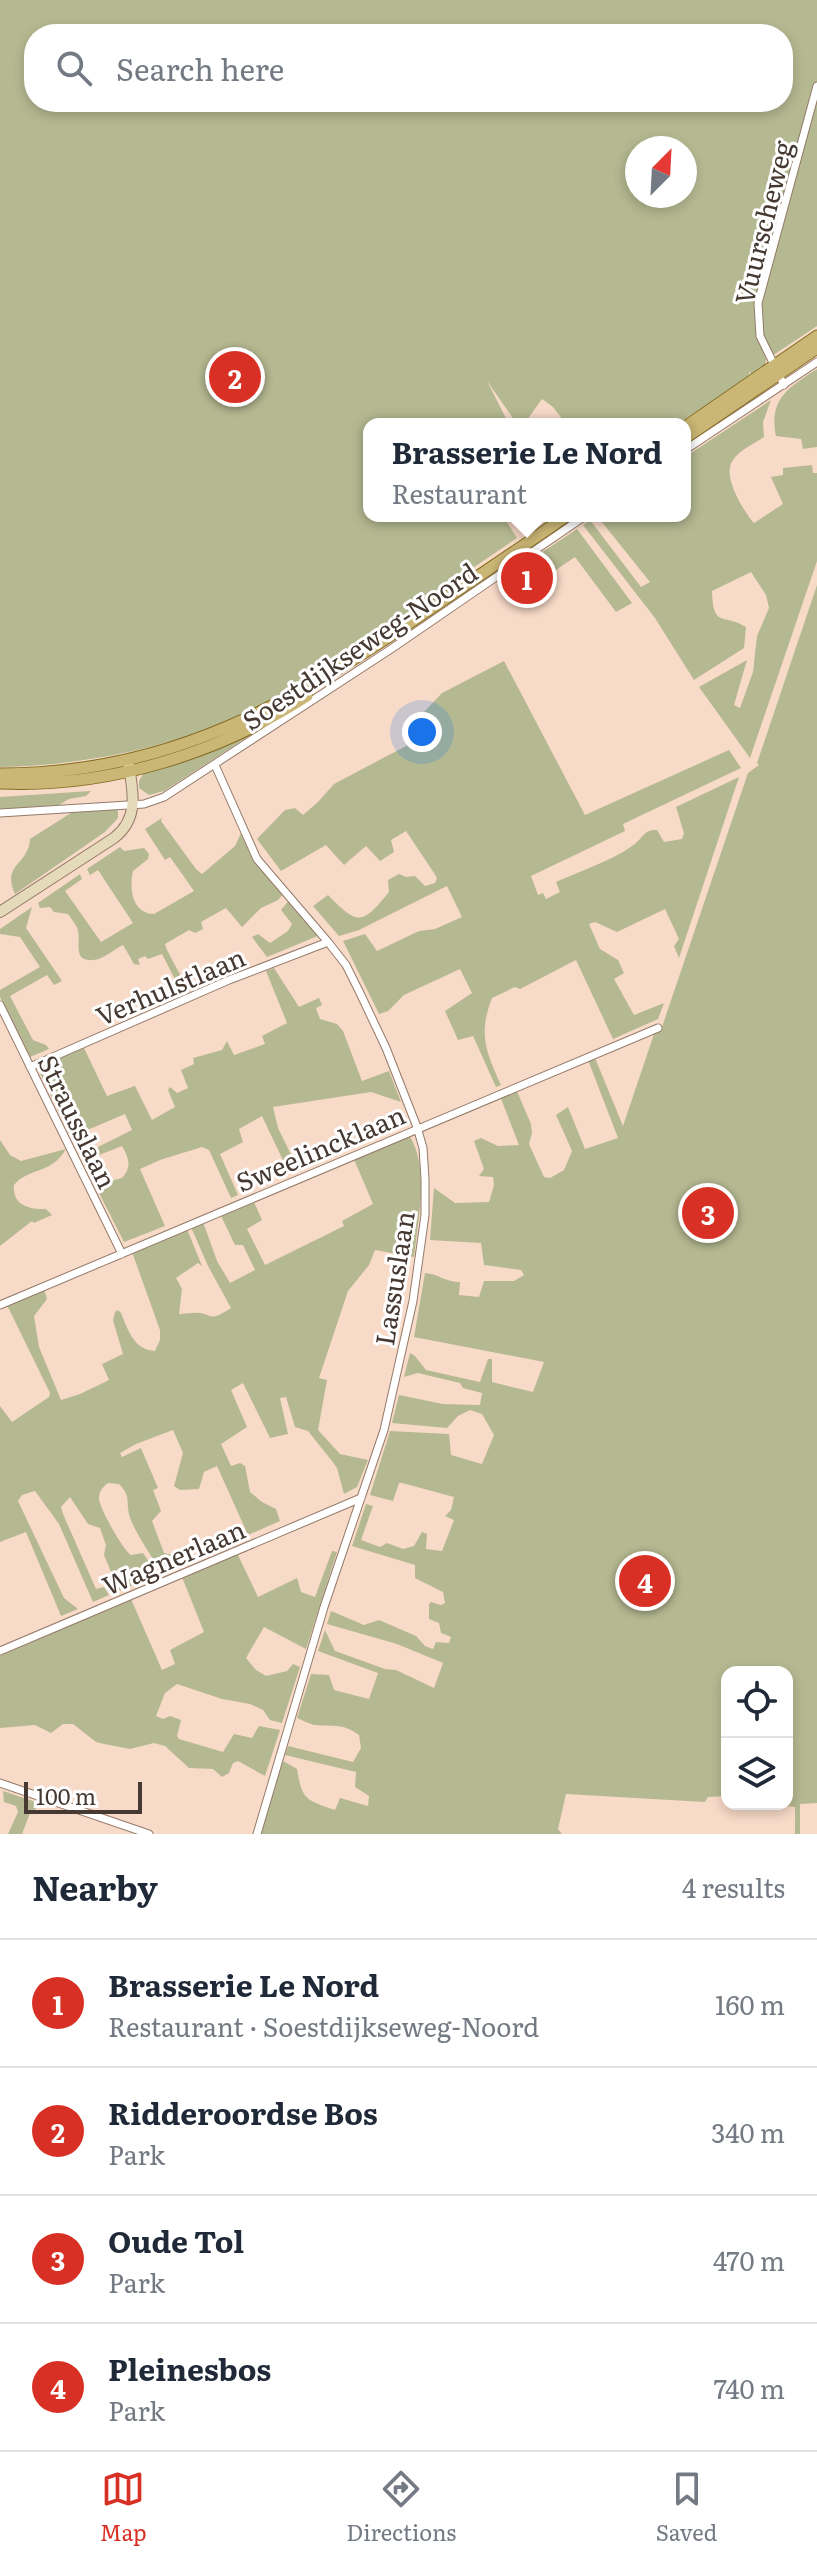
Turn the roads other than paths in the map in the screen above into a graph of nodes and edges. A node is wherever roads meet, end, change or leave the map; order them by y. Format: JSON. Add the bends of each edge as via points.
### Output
{"nodes":[{"id":1,"x":817,"y":86,"type":"edge"},
{"id":2,"x":817,"y":336,"type":"edge"},
{"id":3,"x":817,"y":348,"type":"edge"},
{"id":4,"x":817,"y":362,"type":"edge"},
{"id":5,"x":778,"y":376,"type":"junction"},
{"id":6,"x":691,"y":424,"type":"edge"},
{"id":7,"x":691,"y":434,"type":"edge"},
{"id":8,"x":691,"y":445,"type":"edge"},
{"id":9,"x":557,"y":522,"type":"edge"},
{"id":10,"x":576,"y":522,"type":"edge"},
{"id":11,"x":129,"y":765,"type":"junction"},
{"id":12,"x":215,"y":765,"type":"junction"},
{"id":13,"x":0,"y":774,"type":"edge"},
{"id":14,"x":0,"y":783,"type":"edge"},
{"id":15,"x":133,"y":804,"type":"junction"},
{"id":16,"x":0,"y":813,"type":"edge"},
{"id":17,"x":0,"y":912,"type":"edge"},
{"id":18,"x":328,"y":942,"type":"junction"},
{"id":19,"x":0,"y":1005,"type":"edge"},
{"id":20,"x":658,"y":1028,"type":"dead end"},
{"id":21,"x":30,"y":1067,"type":"junction"},
{"id":22,"x":417,"y":1127,"type":"junction"},
{"id":23,"x":122,"y":1254,"type":"junction"},
{"id":24,"x":0,"y":1305,"type":"edge"},
{"id":25,"x":361,"y":1498,"type":"junction"},
{"id":26,"x":0,"y":1651,"type":"edge"},
{"id":27,"x":0,"y":1783,"type":"edge"},
{"id":28,"x":149,"y":1834,"type":"edge"},
{"id":29,"x":257,"y":1834,"type":"edge"}],
"edges":[{"from":1,"to":5,"type":"street","name":"Vuurscheweg","via":[[758,303],[760,336]]},
{"from":2,"to":5,"type":"main road"},
{"from":3,"to":5,"type":"main road"},
{"from":4,"to":5,"type":"street"},
{"from":5,"to":6,"type":"main road"},
{"from":5,"to":7,"type":"main road"},
{"from":5,"to":8,"type":"street"},
{"from":9,"to":11,"type":"main road","via":[[333,679],[243,733],[190,753]]},
{"from":10,"to":12,"type":"street","name":"Soestdijkseweg-Noord"},
{"from":11,"to":13,"type":"main road"},
{"from":11,"to":14,"type":"main road","via":[[78,779]]},
{"from":11,"to":15,"type":"main road"},
{"from":12,"to":15,"type":"street","name":"Soestdijkseweg-Noord","via":[[153,802]]},
{"from":12,"to":18,"type":"street","name":"Lassuslaan","via":[[257,859]]},
{"from":15,"to":16,"type":"street"},
{"from":15,"to":17,"type":"main road","via":[[131,819],[120,833]]},
{"from":18,"to":21,"type":"street","name":"Verhulstlaan"},
{"from":18,"to":22,"type":"street","name":"Lassuslaan","via":[[359,991]]},
{"from":19,"to":21,"type":"street","name":"Strausslaan"},
{"from":20,"to":22,"type":"street","name":"Sweelincklaan"},
{"from":21,"to":23,"type":"street","name":"Strausslaan"},
{"from":22,"to":23,"type":"street","name":"Sweelincklaan"},
{"from":22,"to":25,"type":"street","name":"Lassuslaan","via":[[423,1148],[425,1215],[413,1301],[384,1430]]},
{"from":23,"to":24,"type":"street","name":"Sweelincklaan"},
{"from":25,"to":26,"type":"street","name":"Wagnerlaan"},
{"from":25,"to":29,"type":"street","name":"Lassuslaan"},
{"from":27,"to":28,"type":"street"}]}
